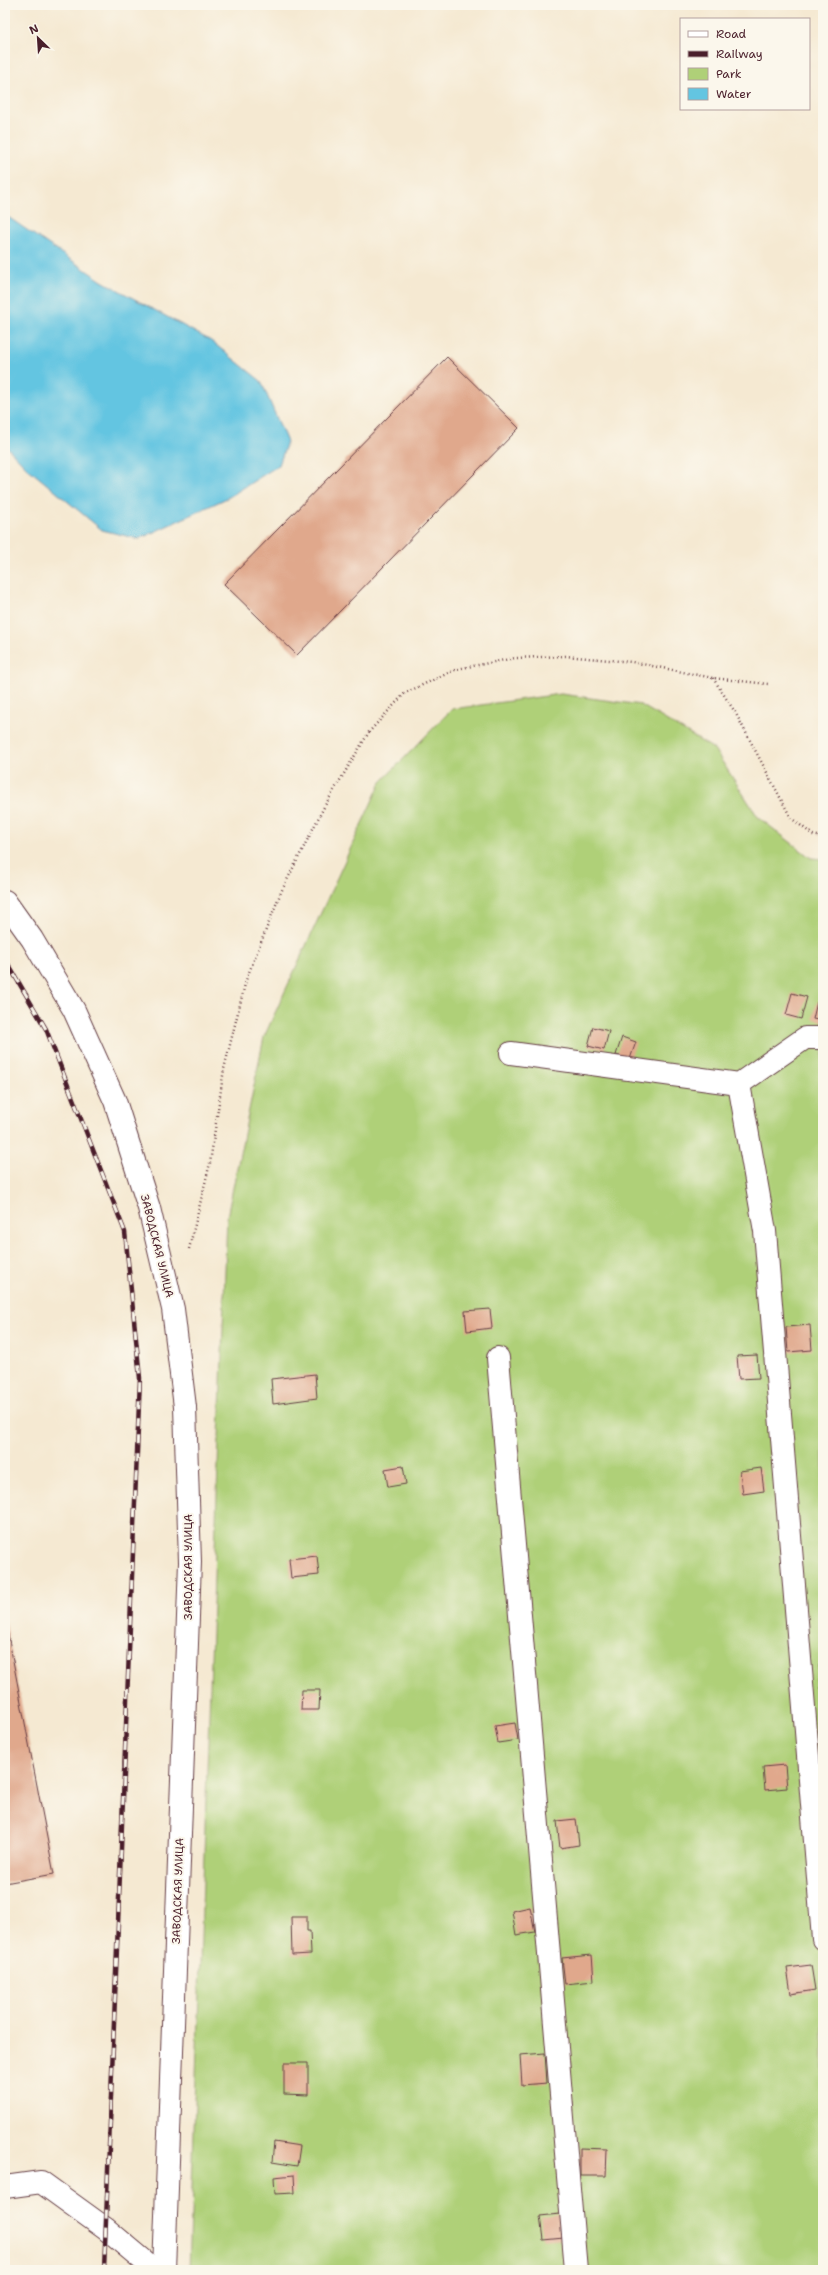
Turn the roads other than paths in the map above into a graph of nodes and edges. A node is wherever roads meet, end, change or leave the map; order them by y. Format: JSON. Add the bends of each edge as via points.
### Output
{"nodes":[{"id":1,"x":5,"y":901,"type":"edge"},
{"id":2,"x":823,"y":1038,"type":"edge"},
{"id":3,"x":512,"y":1053,"type":"dead end"},
{"id":4,"x":739,"y":1084,"type":"junction"},
{"id":5,"x":498,"y":1358,"type":"dead end"},
{"id":6,"x":823,"y":1939,"type":"edge"},
{"id":7,"x":5,"y":2186,"type":"edge"},
{"id":8,"x":155,"y":2270,"type":"edge"},
{"id":9,"x":164,"y":2270,"type":"edge"},
{"id":10,"x":576,"y":2270,"type":"edge"}],
"edges":[{"from":1,"to":9,"type":"street","name":"ЗАВОДСКАЯ УЛИЦА","via":[[32,939],[74,1010],[115,1101],[151,1216],[173,1309],[186,1407],[190,1562]]},
{"from":2,"to":4,"type":"street","via":[[805,1038]]},
{"from":3,"to":4,"type":"street"},
{"from":4,"to":6,"type":"street","via":[[765,1231]]},
{"from":5,"to":10,"type":"street"},
{"from":7,"to":8,"type":"street","via":[[41,2182]]}]}
